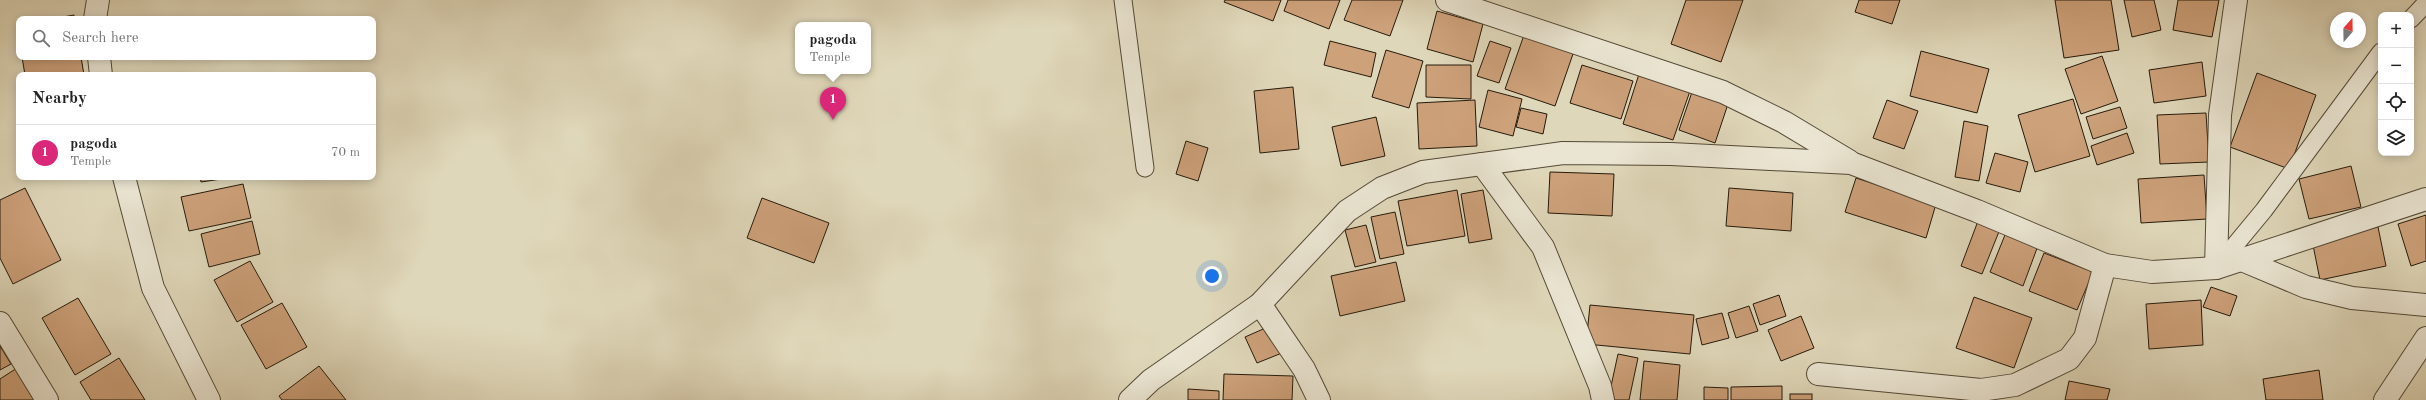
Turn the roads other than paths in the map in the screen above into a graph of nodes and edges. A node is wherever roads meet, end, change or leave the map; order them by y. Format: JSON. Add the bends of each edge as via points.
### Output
{"nodes":[{"id":1,"x":98,"y":0,"type":"edge"},
{"id":2,"x":1122,"y":0,"type":"edge"},
{"id":3,"x":1447,"y":0,"type":"edge"},
{"id":4,"x":2236,"y":0,"type":"edge"},
{"id":5,"x":2426,"y":3,"type":"edge"},
{"id":6,"x":95,"y":16,"type":"edge"},
{"id":7,"x":2414,"y":16,"type":"edge"},
{"id":8,"x":2378,"y":56,"type":"edge"},
{"id":9,"x":99,"y":60,"type":"edge"},
{"id":10,"x":101,"y":72,"type":"edge"},
{"id":11,"x":1851,"y":163,"type":"junction"},
{"id":12,"x":1482,"y":164,"type":"junction"},
{"id":13,"x":1145,"y":168,"type":"dead end"},
{"id":14,"x":125,"y":180,"type":"edge"},
{"id":15,"x":2426,"y":199,"type":"edge"},
{"id":16,"x":2242,"y":260,"type":"junction"},
{"id":17,"x":2105,"y":265,"type":"junction"},
{"id":18,"x":2216,"y":268,"type":"junction"},
{"id":19,"x":1260,"y":304,"type":"junction"},
{"id":20,"x":2426,"y":305,"type":"edge"},
{"id":21,"x":0,"y":323,"type":"edge"},
{"id":22,"x":2426,"y":338,"type":"edge"},
{"id":23,"x":1818,"y":374,"type":"dead end"},
{"id":24,"x":47,"y":400,"type":"edge"},
{"id":25,"x":209,"y":400,"type":"edge"},
{"id":26,"x":1130,"y":400,"type":"edge"},
{"id":27,"x":1319,"y":400,"type":"edge"},
{"id":28,"x":1604,"y":400,"type":"edge"},
{"id":29,"x":2385,"y":400,"type":"edge"}],
"edges":[{"from":1,"to":6,"type":"street"},
{"from":2,"to":13,"type":"lane"},
{"from":3,"to":11,"type":"street","via":[[1723,92],[1784,122]]},
{"from":4,"to":18,"type":"street","via":[[2220,115]]},
{"from":5,"to":7,"type":"lane"},
{"from":8,"to":18,"type":"lane","via":[[2264,210]]},
{"from":9,"to":10,"type":"street"},
{"from":11,"to":12,"type":"street","via":[[1671,154],[1563,153]]},
{"from":11,"to":17,"type":"street","via":[[1977,210]]},
{"from":12,"to":19,"type":"street","via":[[1424,172],[1382,188],[1347,211]]},
{"from":12,"to":28,"type":"street","via":[[1543,247]]},
{"from":14,"to":25,"type":"street","via":[[152,288]]},
{"from":15,"to":16,"type":"street"},
{"from":16,"to":18,"type":"street"},
{"from":16,"to":20,"type":"street","via":[[2306,287],[2352,298]]},
{"from":17,"to":18,"type":"street","via":[[2152,272]]},
{"from":17,"to":23,"type":"street","via":[[2085,338],[2069,359],[2015,385],[1981,390]]},
{"from":19,"to":26,"type":"street","via":[[1151,380]]},
{"from":19,"to":27,"type":"street","via":[[1304,368]]},
{"from":21,"to":24,"type":"street"},
{"from":22,"to":29,"type":"street"}]}
